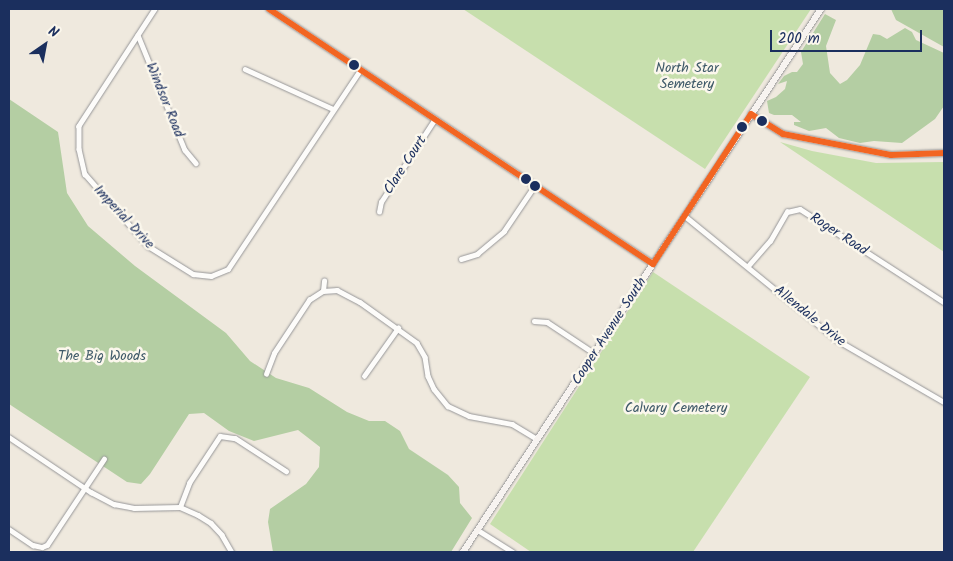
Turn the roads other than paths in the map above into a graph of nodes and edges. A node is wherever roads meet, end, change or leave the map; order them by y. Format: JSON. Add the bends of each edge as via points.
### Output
{"nodes":[{"id":1,"x":155,"y":9,"type":"edge"},
{"id":2,"x":269,"y":9,"type":"edge"},
{"id":3,"x":821,"y":9,"type":"edge"},
{"id":4,"x":138,"y":35,"type":"junction"},
{"id":5,"x":245,"y":69,"type":"dead end"},
{"id":6,"x":360,"y":70,"type":"junction"},
{"id":7,"x":333,"y":109,"type":"junction"},
{"id":8,"x":752,"y":114,"type":"junction"},
{"id":9,"x":435,"y":119,"type":"junction"},
{"id":10,"x":944,"y":153,"type":"edge"},
{"id":11,"x":196,"y":163,"type":"dead end"},
{"id":12,"x":535,"y":185,"type":"junction"},
{"id":13,"x":379,"y":212,"type":"dead end"},
{"id":14,"x":685,"y":216,"type":"junction"},
{"id":15,"x":461,"y":259,"type":"dead end"},
{"id":16,"x":653,"y":264,"type":"junction"},
{"id":17,"x":748,"y":266,"type":"junction"},
{"id":18,"x":324,"y":281,"type":"dead end"},
{"id":19,"x":323,"y":292,"type":"junction"},
{"id":20,"x":944,"y":302,"type":"edge"},
{"id":21,"x":534,"y":321,"type":"dead end"},
{"id":22,"x":398,"y":328,"type":"junction"},
{"id":23,"x":594,"y":353,"type":"junction"},
{"id":24,"x":266,"y":374,"type":"dead end"},
{"id":25,"x":364,"y":376,"type":"dead end"},
{"id":26,"x":944,"y":402,"type":"edge"},
{"id":27,"x":9,"y":438,"type":"edge"},
{"id":28,"x":538,"y":439,"type":"junction"},
{"id":29,"x":104,"y":459,"type":"dead end"},
{"id":30,"x":286,"y":471,"type":"dead end"},
{"id":31,"x":86,"y":488,"type":"junction"},
{"id":32,"x":180,"y":507,"type":"junction"},
{"id":33,"x":9,"y":529,"type":"edge"},
{"id":34,"x":478,"y":530,"type":"junction"},
{"id":35,"x":232,"y":552,"type":"edge"},
{"id":36,"x":463,"y":552,"type":"edge"},
{"id":37,"x":514,"y":552,"type":"edge"}],
"edges":[{"from":1,"to":4,"type":"street","name":"Imperial Drive"},
{"from":2,"to":6,"type":"street"},
{"from":3,"to":8,"type":"street","name":"Cooper Avenue South"},
{"from":4,"to":7,"type":"street","name":"Imperial Drive","via":[[79,126],[79,149],[85,174],[148,246],[193,274],[211,276],[228,269]]},
{"from":4,"to":11,"type":"street","name":"Windsor Road","via":[[185,150]]},
{"from":5,"to":7,"type":"street"},
{"from":6,"to":7,"type":"street","name":"Imperial Drive"},
{"from":6,"to":9,"type":"street"},
{"from":8,"to":10,"type":"street","via":[[783,134],[891,155]]},
{"from":8,"to":14,"type":"street","name":"Cooper Avenue South"},
{"from":9,"to":12,"type":"street"},
{"from":9,"to":13,"type":"street","name":"Clare Court","via":[[382,202]]},
{"from":12,"to":15,"type":"street","via":[[504,231],[477,254]]},
{"from":12,"to":16,"type":"street"},
{"from":14,"to":16,"type":"street","name":"Cooper Avenue South"},
{"from":14,"to":17,"type":"street","name":"Allendale Drive"},
{"from":16,"to":23,"type":"street","name":"Cooper Avenue South"},
{"from":17,"to":20,"type":"street","name":"Roger Road","via":[[770,241],[787,212],[800,209]]},
{"from":17,"to":26,"type":"street","name":"Allendale Drive","via":[[837,340]]},
{"from":18,"to":19,"type":"street"},
{"from":19,"to":22,"type":"street","via":[[337,290],[347,294]]},
{"from":19,"to":24,"type":"street","via":[[305,305],[274,353]]},
{"from":21,"to":23,"type":"street","via":[[547,322]]},
{"from":22,"to":25,"type":"street"},
{"from":22,"to":28,"type":"street","via":[[417,343],[425,357],[434,390],[448,406],[469,416],[512,424]]},
{"from":23,"to":28,"type":"street","name":"Cooper Avenue South"},
{"from":27,"to":31,"type":"street"},
{"from":28,"to":34,"type":"street","name":"Cooper Avenue South"},
{"from":29,"to":31,"type":"street"},
{"from":30,"to":32,"type":"street","via":[[235,438],[220,436],[189,483]]},
{"from":31,"to":32,"type":"street","via":[[104,500],[124,507]]},
{"from":31,"to":33,"type":"street","via":[[42,548]]},
{"from":32,"to":35,"type":"street","via":[[211,523]]},
{"from":34,"to":36,"type":"street","name":"Cooper Avenue South"},
{"from":34,"to":37,"type":"street"}]}
